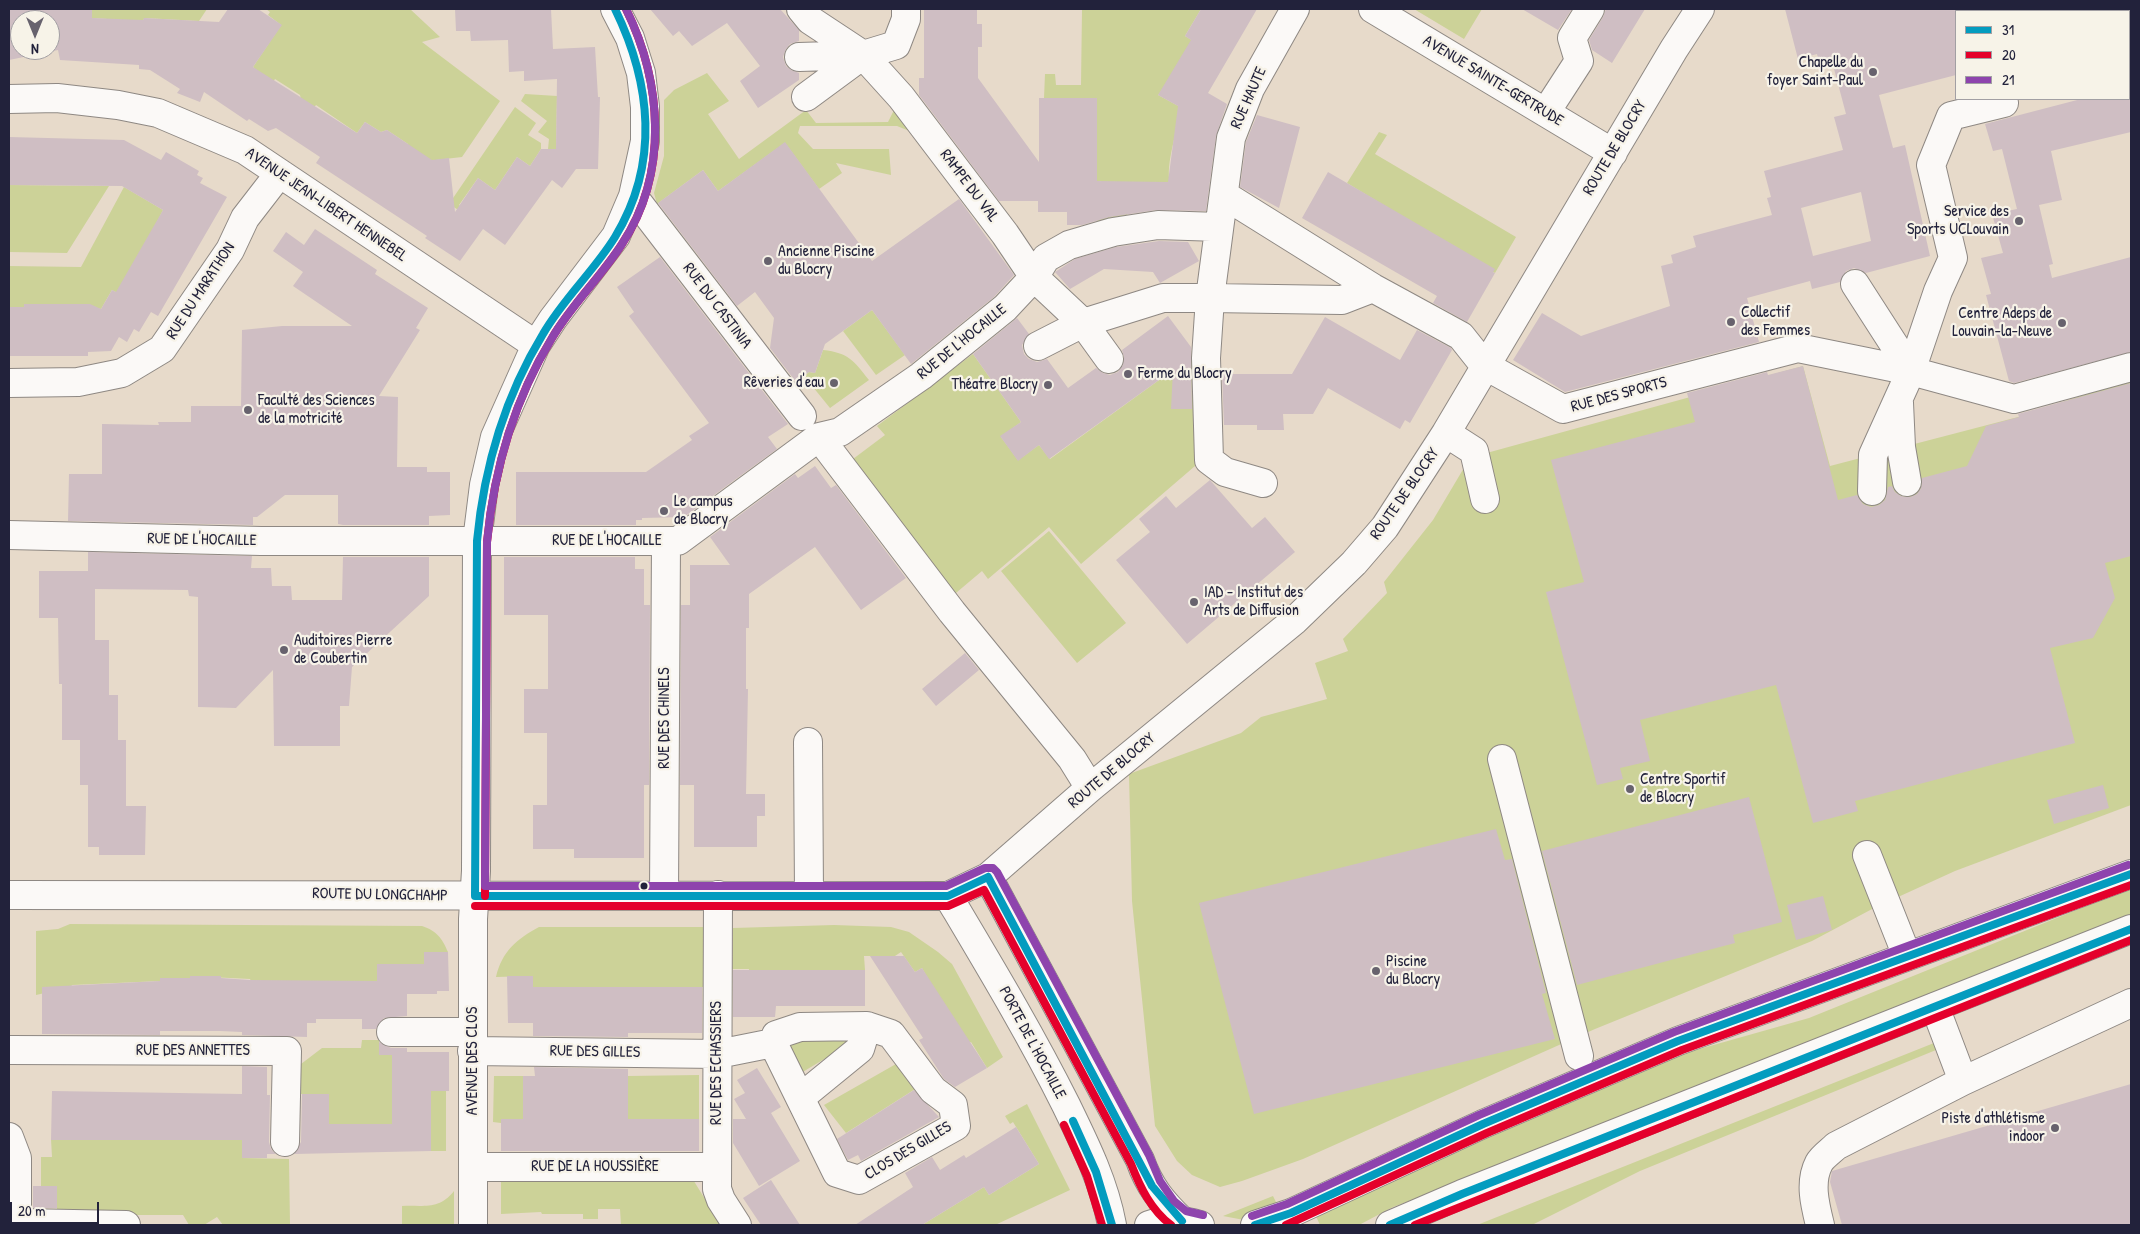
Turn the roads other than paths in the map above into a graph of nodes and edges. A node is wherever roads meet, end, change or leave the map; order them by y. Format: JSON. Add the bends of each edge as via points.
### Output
{"nodes":[{"id":1,"x":615,"y":9,"type":"edge"},
{"id":2,"x":1295,"y":9,"type":"edge"},
{"id":3,"x":1373,"y":9,"type":"edge"},
{"id":4,"x":1590,"y":9,"type":"edge"},
{"id":5,"x":1700,"y":9,"type":"edge"},
{"id":6,"x":806,"y":14,"type":"edge"},
{"id":7,"x":906,"y":14,"type":"edge"},
{"id":8,"x":863,"y":55,"type":"junction"},
{"id":9,"x":799,"y":57,"type":"dead end"},
{"id":10,"x":806,"y":96,"type":"dead end"},
{"id":11,"x":9,"y":99,"type":"edge"},
{"id":12,"x":2009,"y":100,"type":"edge"},
{"id":13,"x":1546,"y":112,"type":"junction"},
{"id":14,"x":1613,"y":153,"type":"junction"},
{"id":15,"x":279,"y":174,"type":"junction"},
{"id":16,"x":1224,"y":195,"type":"junction"},
{"id":17,"x":633,"y":196,"type":"junction"},
{"id":18,"x":1219,"y":227,"type":"junction"},
{"id":19,"x":1034,"y":277,"type":"junction"},
{"id":20,"x":1855,"y":284,"type":"dead end"},
{"id":21,"x":1373,"y":288,"type":"junction"},
{"id":22,"x":1210,"y":298,"type":"junction"},
{"id":23,"x":1083,"y":324,"type":"junction"},
{"id":24,"x":536,"y":345,"type":"junction"},
{"id":25,"x":1038,"y":346,"type":"dead end"},
{"id":26,"x":1109,"y":359,"type":"dead end"},
{"id":27,"x":1484,"y":365,"type":"junction"},
{"id":28,"x":2131,"y":367,"type":"edge"},
{"id":29,"x":1911,"y":371,"type":"junction"},
{"id":30,"x":9,"y":383,"type":"edge"},
{"id":31,"x":1899,"y":399,"type":"junction"},
{"id":32,"x":802,"y":416,"type":"dead end"},
{"id":33,"x":1446,"y":433,"type":"junction"},
{"id":34,"x":819,"y":438,"type":"junction"},
{"id":35,"x":1907,"y":482,"type":"dead end"},
{"id":36,"x":1264,"y":483,"type":"dead end"},
{"id":37,"x":1872,"y":491,"type":"dead end"},
{"id":38,"x":1485,"y":499,"type":"dead end"},
{"id":39,"x":9,"y":535,"type":"edge"},
{"id":40,"x":477,"y":541,"type":"junction"},
{"id":41,"x":666,"y":542,"type":"junction"},
{"id":42,"x":808,"y":742,"type":"dead end"},
{"id":43,"x":1502,"y":759,"type":"dead end"},
{"id":44,"x":1090,"y":788,"type":"junction"},
{"id":45,"x":1867,"y":855,"type":"dead end"},
{"id":46,"x":2131,"y":874,"type":"edge"},
{"id":47,"x":988,"y":877,"type":"junction"},
{"id":48,"x":9,"y":895,"type":"edge"},
{"id":49,"x":664,"y":895,"type":"junction"},
{"id":50,"x":718,"y":895,"type":"junction"},
{"id":51,"x":809,"y":895,"type":"junction"},
{"id":52,"x":475,"y":896,"type":"junction"},
{"id":53,"x":948,"y":896,"type":"junction"},
{"id":54,"x":2131,"y":930,"type":"edge"},
{"id":55,"x":1907,"y":956,"type":"junction"},
{"id":56,"x":2131,"y":1003,"type":"edge"},
{"id":57,"x":1935,"y":1007,"type":"junction"},
{"id":58,"x":867,"y":1026,"type":"junction"},
{"id":59,"x":391,"y":1032,"type":"dead end"},
{"id":60,"x":473,"y":1041,"type":"junction"},
{"id":61,"x":772,"y":1043,"type":"junction"},
{"id":62,"x":9,"y":1050,"type":"edge"},
{"id":63,"x":718,"y":1054,"type":"junction"},
{"id":64,"x":1578,"y":1056,"type":"dead end"},
{"id":65,"x":1963,"y":1081,"type":"junction"},
{"id":66,"x":800,"y":1098,"type":"junction"},
{"id":67,"x":9,"y":1137,"type":"edge"},
{"id":68,"x":285,"y":1142,"type":"dead end"},
{"id":69,"x":473,"y":1167,"type":"junction"},
{"id":70,"x":716,"y":1167,"type":"junction"},
{"id":71,"x":1191,"y":1223,"type":"edge"},
{"id":72,"x":126,"y":1225,"type":"edge"},
{"id":73,"x":473,"y":1225,"type":"edge"},
{"id":74,"x":737,"y":1225,"type":"edge"},
{"id":75,"x":1112,"y":1225,"type":"edge"},
{"id":76,"x":1149,"y":1225,"type":"edge"},
{"id":77,"x":1255,"y":1225,"type":"edge"},
{"id":78,"x":1390,"y":1225,"type":"edge"},
{"id":79,"x":1820,"y":1225,"type":"edge"}],
"edges":[{"from":1,"to":17,"type":"street","name":"AVENUE DES CLOS","via":[[630,38],[645,107],[645,141]]},
{"from":2,"to":16,"type":"street","name":"RUE HAUTE","via":[[1250,89],[1231,138]]},
{"from":3,"to":13,"type":"street","name":"AVENUE SAINTE-GERTRUDE"},
{"from":4,"to":13,"type":"street","via":[[1572,38],[1579,61]]},
{"from":5,"to":14,"type":"street","name":"ROUTE DE BLOCRY"},
{"from":6,"to":8,"type":"street","name":"RAMPE DU VAL"},
{"from":7,"to":8,"type":"street","via":[[896,45]]},
{"from":8,"to":9,"type":"street"},
{"from":8,"to":10,"type":"street"},
{"from":8,"to":19,"type":"street","name":"RAMPE DU VAL","via":[[901,97],[1006,234]]},
{"from":11,"to":15,"type":"street","name":"AVENUE JEAN-LIBERT HENNEBEL","via":[[57,98],[158,113],[245,150]]},
{"from":12,"to":29,"type":"street","via":[[1951,116],[1931,165],[1954,258],[1938,291]]},
{"from":13,"to":14,"type":"street","name":"AVENUE SAINTE-GERTRUDE"},
{"from":14,"to":27,"type":"street","name":"ROUTE DE BLOCRY"},
{"from":15,"to":24,"type":"street","name":"AVENUE JEAN-LIBERT HENNEBEL"},
{"from":15,"to":30,"type":"street","name":"RUE DU MARATHON","via":[[245,218],[230,250],[162,349],[122,373],[78,382]]},
{"from":16,"to":18,"type":"street","name":"RUE HAUTE"},
{"from":16,"to":21,"type":"street"},
{"from":17,"to":24,"type":"street","name":"AVENUE DES CLOS","via":[[616,236]]},
{"from":17,"to":32,"type":"street","name":"RUE DU CASTINIA"},
{"from":18,"to":19,"type":"street","name":"RUE DE L'HOCAILLE","via":[[1158,225],[1113,232],[1069,244],[1046,258]]},
{"from":18,"to":22,"type":"street","name":"RUE HAUTE"},
{"from":19,"to":23,"type":"street","name":"RAMPE DU VAL"},
{"from":19,"to":34,"type":"street","name":"RUE DE L'HOCAILLE","via":[[1006,308],[921,376],[840,432]]},
{"from":20,"to":29,"type":"street"},
{"from":21,"to":22,"type":"street","via":[[1342,300]]},
{"from":21,"to":27,"type":"street","name":"RUE DES SPORTS","via":[[1461,336]]},
{"from":22,"to":23,"type":"street","via":[[1163,298]]},
{"from":22,"to":36,"type":"street","name":"RUE HAUTE","via":[[1206,358],[1209,460],[1225,472]]},
{"from":23,"to":25,"type":"street"},
{"from":23,"to":26,"type":"street","name":"RAMPE DU VAL"},
{"from":24,"to":40,"type":"street","name":"AVENUE DES CLOS","via":[[495,438],[484,485]]},
{"from":27,"to":29,"type":"street","name":"RUE DES SPORTS","via":[[1563,409],[1798,348]]},
{"from":27,"to":33,"type":"street","name":"ROUTE DE BLOCRY"},
{"from":28,"to":29,"type":"street","via":[[2014,399]]},
{"from":29,"to":31,"type":"street"},
{"from":31,"to":35,"type":"street"},
{"from":31,"to":37,"type":"street","via":[[1873,455]]},
{"from":33,"to":38,"type":"street","via":[[1474,451]]},
{"from":33,"to":44,"type":"street","name":"ROUTE DE BLOCRY","via":[[1385,527],[1354,563],[1294,622]]},
{"from":34,"to":41,"type":"street","name":"RUE DE L'HOCAILLE","via":[[678,541]]},
{"from":34,"to":44,"type":"street","via":[[952,612],[1072,759]]},
{"from":39,"to":40,"type":"street","name":"RUE DE L'HOCAILLE"},
{"from":40,"to":41,"type":"street","name":"RUE DE L'HOCAILLE"},
{"from":40,"to":52,"type":"street","name":"AVENUE DES CLOS"},
{"from":41,"to":49,"type":"street","name":"RUE DES CHINELS"},
{"from":42,"to":51,"type":"street"},
{"from":43,"to":64,"type":"street"},
{"from":44,"to":47,"type":"street","name":"ROUTE DE BLOCRY"},
{"from":45,"to":55,"type":"street"},
{"from":46,"to":55,"type":"street"},
{"from":47,"to":53,"type":"street","name":"ROUTE DU LONGCHAMP"},
{"from":47,"to":71,"type":"street","via":[[1140,1160],[1147,1180],[1160,1200]]},
{"from":48,"to":52,"type":"street","name":"ROUTE DU LONGCHAMP"},
{"from":49,"to":50,"type":"street","name":"ROUTE DU LONGCHAMP"},
{"from":49,"to":52,"type":"street","name":"ROUTE DU LONGCHAMP"},
{"from":50,"to":51,"type":"street","name":"ROUTE DU LONGCHAMP"},
{"from":50,"to":63,"type":"street","name":"RUE DES ECHASSIERS"},
{"from":51,"to":53,"type":"street","name":"ROUTE DU LONGCHAMP"},
{"from":52,"to":60,"type":"street","name":"AVENUE DES CLOS"},
{"from":53,"to":75,"type":"street","name":"PORTE DE L'HOCAILLE","via":[[1041,1054],[1094,1165]]},
{"from":54,"to":57,"type":"street"},
{"from":55,"to":77,"type":"street","via":[[1678,1041],[1483,1124],[1291,1214]]},
{"from":56,"to":65,"type":"street"},
{"from":57,"to":65,"type":"street"},
{"from":57,"to":78,"type":"street"},
{"from":58,"to":61,"type":"street","name":"CLOS DES GILLES","via":[[800,1027],[776,1035]]},
{"from":58,"to":66,"type":"street","via":[[860,1049]]},
{"from":58,"to":66,"type":"street","name":"CLOS DES GILLES","via":[[891,1034],[933,1090],[953,1105],[956,1126],[859,1180],[837,1173]]},
{"from":59,"to":60,"type":"street","name":"RUE DES GILLES"},
{"from":60,"to":63,"type":"street","name":"RUE DES GILLES"},
{"from":60,"to":69,"type":"street","name":"AVENUE DES CLOS"},
{"from":61,"to":63,"type":"street","name":"CLOS DES GILLES"},
{"from":61,"to":66,"type":"street","name":"CLOS DES GILLES"},
{"from":62,"to":68,"type":"street","name":"RUE DES ANNETTES","via":[[287,1051]]},
{"from":63,"to":70,"type":"street","name":"RUE DES ECHASSIERS"},
{"from":65,"to":79,"type":"street","via":[[1836,1146],[1820,1162],[1813,1181]]},
{"from":67,"to":72,"type":"street","via":[[17,1158],[17,1216],[20,1223]]},
{"from":69,"to":70,"type":"street","name":"RUE DE LA HOUSSIÈRE"},
{"from":69,"to":73,"type":"street","name":"AVENUE DES CLOS"},
{"from":70,"to":74,"type":"street","name":"RUE DES ECHASSIERS","via":[[717,1189]]},
{"from":71,"to":76,"type":"street","via":[[1156,1222]]}]}
